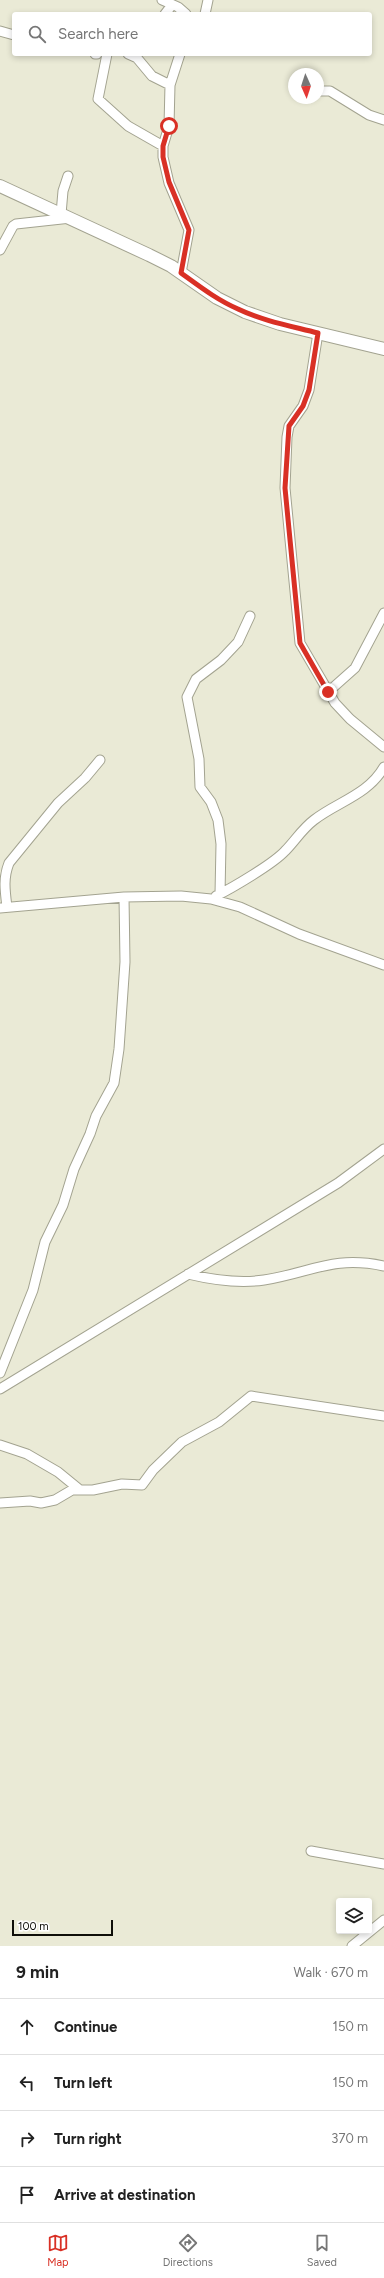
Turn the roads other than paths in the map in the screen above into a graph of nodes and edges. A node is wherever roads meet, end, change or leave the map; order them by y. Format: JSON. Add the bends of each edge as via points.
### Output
{"nodes":[{"id":1,"x":162,"y":0,"type":"edge"},
{"id":2,"x":208,"y":0,"type":"edge"},
{"id":3,"x":172,"y":5,"type":"junction"},
{"id":4,"x":167,"y":12,"type":"edge"},
{"id":5,"x":183,"y":12,"type":"edge"},
{"id":6,"x":205,"y":12,"type":"edge"},
{"id":7,"x":0,"y":31,"type":"edge"},
{"id":8,"x":12,"y":34,"type":"edge"},
{"id":9,"x":107,"y":56,"type":"edge"},
{"id":10,"x":132,"y":56,"type":"edge"},
{"id":11,"x":179,"y":56,"type":"edge"},
{"id":12,"x":170,"y":85,"type":"junction"},
{"id":13,"x":324,"y":91,"type":"edge"},
{"id":14,"x":384,"y":120,"type":"edge"},
{"id":15,"x":163,"y":146,"type":"junction"},
{"id":16,"x":68,"y":176,"type":"dead end"},
{"id":17,"x":0,"y":186,"type":"edge"},
{"id":18,"x":66,"y":216,"type":"junction"},
{"id":19,"x":0,"y":250,"type":"edge"},
{"id":20,"x":181,"y":273,"type":"junction"},
{"id":21,"x":318,"y":333,"type":"junction"},
{"id":22,"x":384,"y":349,"type":"edge"},
{"id":23,"x":384,"y":613,"type":"edge"},
{"id":24,"x":250,"y":616,"type":"dead end"},
{"id":25,"x":328,"y":692,"type":"junction"},
{"id":26,"x":384,"y":748,"type":"edge"},
{"id":27,"x":100,"y":760,"type":"dead end"},
{"id":28,"x":384,"y":767,"type":"edge"},
{"id":29,"x":220,"y":894,"type":"junction"},
{"id":30,"x":124,"y":897,"type":"junction"},
{"id":31,"x":211,"y":899,"type":"junction"},
{"id":32,"x":3,"y":908,"type":"edge"},
{"id":33,"x":384,"y":965,"type":"edge"},
{"id":34,"x":384,"y":1149,"type":"edge"},
{"id":35,"x":384,"y":1266,"type":"edge"},
{"id":36,"x":188,"y":1274,"type":"junction"},
{"id":37,"x":0,"y":1373,"type":"edge"},
{"id":38,"x":0,"y":1389,"type":"edge"},
{"id":39,"x":384,"y":1416,"type":"edge"},
{"id":40,"x":0,"y":1445,"type":"edge"},
{"id":41,"x":80,"y":1490,"type":"junction"},
{"id":42,"x":0,"y":1503,"type":"edge"},
{"id":43,"x":311,"y":1851,"type":"dead end"},
{"id":44,"x":384,"y":1864,"type":"edge"},
{"id":45,"x":384,"y":1920,"type":"edge"},
{"id":46,"x":352,"y":1946,"type":"edge"}],
"edges":[{"from":1,"to":3,"type":"street"},
{"from":2,"to":6,"type":"street"},
{"from":3,"to":4,"type":"street"},
{"from":3,"to":5,"type":"street"},
{"from":7,"to":8,"type":"street"},
{"from":9,"to":15,"type":"street","via":[[98,99],[128,126]]},
{"from":10,"to":12,"type":"street","via":[[152,76]]},
{"from":11,"to":12,"type":"street"},
{"from":12,"to":15,"type":"street","via":[[169,126]]},
{"from":13,"to":14,"type":"street","via":[[330,91],[369,115]]},
{"from":15,"to":20,"type":"street","via":[[169,182],[189,230]]},
{"from":16,"to":18,"type":"street","via":[[63,191]]},
{"from":17,"to":18,"type":"main road"},
{"from":18,"to":19,"type":"street","via":[[16,224]]},
{"from":18,"to":20,"type":"main road"},
{"from":20,"to":21,"type":"main road","via":[[236,308],[280,324]]},
{"from":21,"to":22,"type":"main road"},
{"from":21,"to":25,"type":"street","via":[[309,390],[303,406],[289,426],[285,488],[300,643]]},
{"from":23,"to":25,"type":"street","via":[[355,668]]},
{"from":24,"to":29,"type":"street","via":[[238,642],[222,660],[196,679],[187,697],[199,760],[200,787],[211,802],[218,820],[221,844]]},
{"from":25,"to":26,"type":"street","via":[[350,719]]},
{"from":27,"to":32,"type":"street","via":[[58,803],[8,863]]},
{"from":28,"to":29,"type":"street","via":[[371,784],[357,795],[323,813],[308,825],[279,857]]},
{"from":29,"to":31,"type":"street"},
{"from":30,"to":31,"type":"street","via":[[181,896]]},
{"from":30,"to":32,"type":"street"},
{"from":30,"to":37,"type":"street","via":[[125,962],[114,1083],[96,1116],[74,1169],[63,1205],[45,1242],[33,1290]]},
{"from":31,"to":33,"type":"street","via":[[240,907],[299,934]]},
{"from":34,"to":36,"type":"street","via":[[338,1184]]},
{"from":35,"to":36,"type":"street","via":[[342,1262],[246,1282]]},
{"from":36,"to":38,"type":"street"},
{"from":39,"to":41,"type":"street","via":[[251,1396],[219,1422],[182,1442],[153,1470],[145,1483],[138,1486],[122,1484]]},
{"from":40,"to":41,"type":"street","via":[[27,1454],[58,1472]]},
{"from":41,"to":42,"type":"street","via":[[69,1490],[48,1502]]},
{"from":43,"to":44,"type":"street"},
{"from":45,"to":46,"type":"street"}]}
